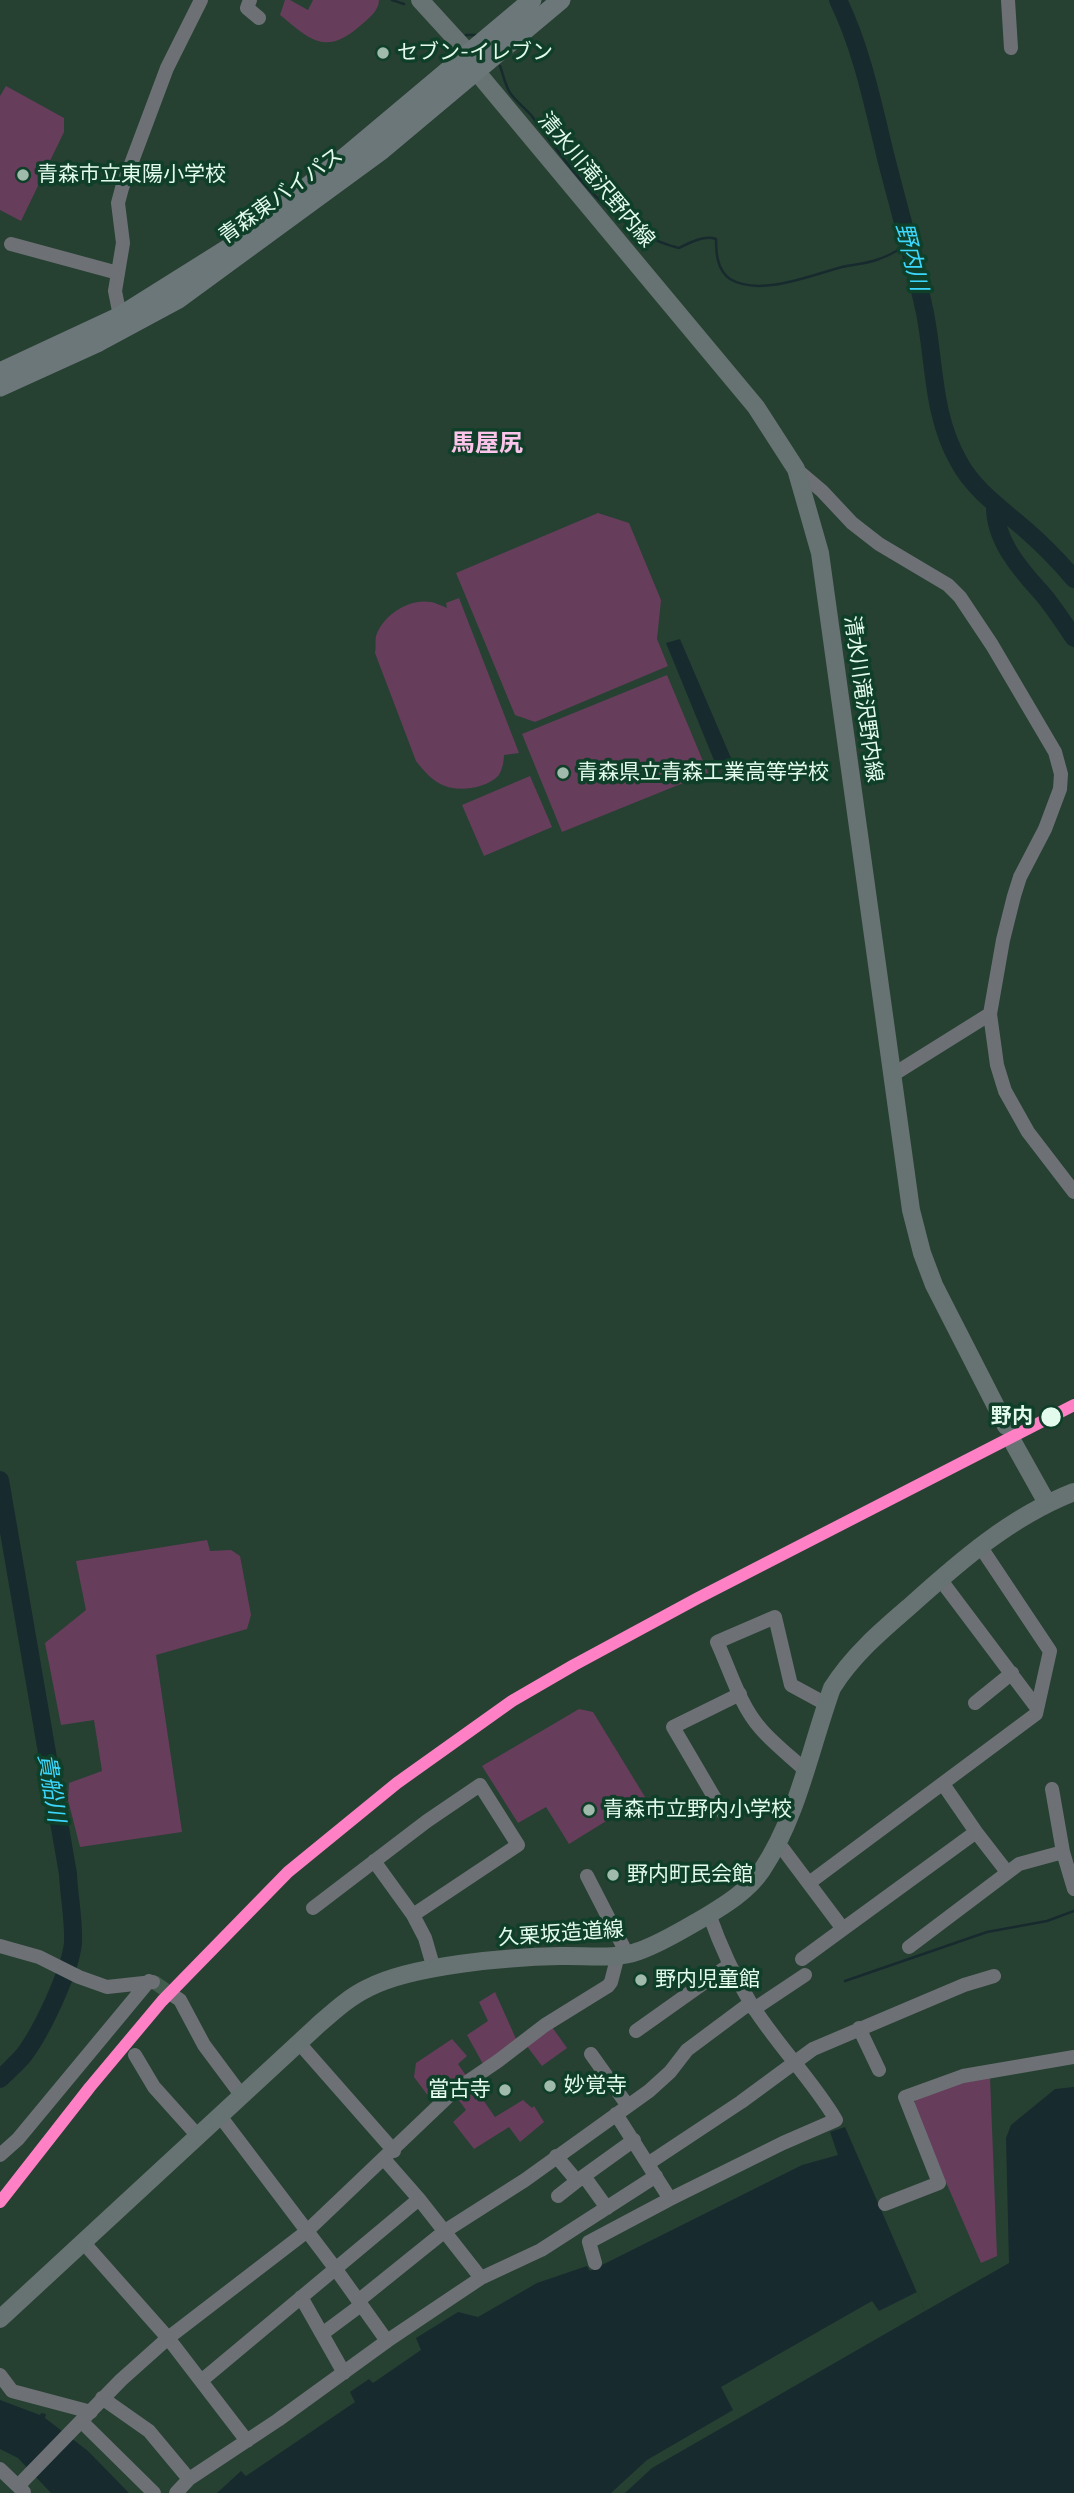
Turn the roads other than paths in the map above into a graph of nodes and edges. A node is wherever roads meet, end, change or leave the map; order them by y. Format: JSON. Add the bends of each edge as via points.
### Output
{"nodes":[{"id":1,"x":201,"y":0,"type":"edge"},
{"id":2,"x":250,"y":0,"type":"edge"},
{"id":3,"x":420,"y":0,"type":"edge"},
{"id":4,"x":533,"y":0,"type":"edge"},
{"id":5,"x":561,"y":0,"type":"edge"},
{"id":6,"x":1008,"y":0,"type":"edge"},
{"id":7,"x":259,"y":18,"type":"dead end"},
{"id":8,"x":1011,"y":48,"type":"dead end"},
{"id":9,"x":472,"y":62,"type":"junction"},
{"id":10,"x":11,"y":244,"type":"dead end"},
{"id":11,"x":118,"y":273,"type":"junction"},
{"id":12,"x":120,"y":316,"type":"junction"},
{"id":13,"x":0,"y":372,"type":"edge"},
{"id":14,"x":0,"y":387,"type":"edge"},
{"id":15,"x":796,"y":469,"type":"junction"},
{"id":16,"x":990,"y":1014,"type":"junction"},
{"id":17,"x":894,"y":1074,"type":"junction"},
{"id":18,"x":1074,"y":1192,"type":"edge"},
{"id":19,"x":1006,"y":1426,"type":"dead end"},
{"id":20,"x":1014,"y":1444,"type":"dead end"},
{"id":21,"x":1074,"y":1492,"type":"edge"},
{"id":22,"x":1047,"y":1503,"type":"junction"},
{"id":23,"x":980,"y":1546,"type":"junction"},
{"id":24,"x":940,"y":1579,"type":"junction"},
{"id":25,"x":1012,"y":1673,"type":"junction"},
{"id":26,"x":740,"y":1694,"type":"junction"},
{"id":27,"x":975,"y":1703,"type":"dead end"},
{"id":28,"x":826,"y":1704,"type":"junction"},
{"id":29,"x":1037,"y":1708,"type":"junction"},
{"id":30,"x":805,"y":1770,"type":"junction"},
{"id":31,"x":943,"y":1784,"type":"junction"},
{"id":32,"x":1052,"y":1789,"type":"dead end"},
{"id":33,"x":724,"y":1814,"type":"dead end"},
{"id":34,"x":976,"y":1832,"type":"junction"},
{"id":35,"x":776,"y":1843,"type":"junction"},
{"id":36,"x":1063,"y":1852,"type":"junction"},
{"id":37,"x":374,"y":1861,"type":"junction"},
{"id":38,"x":1007,"y":1872,"type":"junction"},
{"id":39,"x":587,"y":1876,"type":"dead end"},
{"id":40,"x":809,"y":1883,"type":"junction"},
{"id":41,"x":1074,"y":1889,"type":"edge"},
{"id":42,"x":313,"y":1909,"type":"dead end"},
{"id":43,"x":709,"y":1914,"type":"junction"},
{"id":44,"x":413,"y":1915,"type":"junction"},
{"id":45,"x":843,"y":1929,"type":"junction"},
{"id":46,"x":0,"y":1946,"type":"edge"},
{"id":47,"x":909,"y":1947,"type":"dead end"},
{"id":48,"x":623,"y":1954,"type":"junction"},
{"id":49,"x":802,"y":1959,"type":"dead end"},
{"id":50,"x":729,"y":1965,"type":"junction"},
{"id":51,"x":434,"y":1969,"type":"junction"},
{"id":52,"x":805,"y":1975,"type":"dead end"},
{"id":53,"x":994,"y":1976,"type":"dead end"},
{"id":54,"x":174,"y":1996,"type":"tunnel mouth"},
{"id":55,"x":752,"y":2006,"type":"junction"},
{"id":56,"x":859,"y":2028,"type":"junction"},
{"id":57,"x":636,"y":2031,"type":"dead end"},
{"id":58,"x":299,"y":2043,"type":"junction"},
{"id":59,"x":591,"y":2054,"type":"dead end"},
{"id":60,"x":135,"y":2055,"type":"dead end"},
{"id":61,"x":1074,"y":2057,"type":"edge"},
{"id":62,"x":796,"y":2062,"type":"junction"},
{"id":63,"x":879,"y":2070,"type":"dead end"},
{"id":64,"x":242,"y":2096,"type":"junction"},
{"id":65,"x":622,"y":2110,"type":"junction"},
{"id":66,"x":220,"y":2116,"type":"junction"},
{"id":67,"x":198,"y":2136,"type":"junction"},
{"id":68,"x":634,"y":2140,"type":"junction"},
{"id":69,"x":0,"y":2155,"type":"edge"},
{"id":70,"x":389,"y":2155,"type":"junction"},
{"id":71,"x":556,"y":2156,"type":"junction"},
{"id":72,"x":652,"y":2170,"type":"junction"},
{"id":73,"x":581,"y":2179,"type":"junction"},
{"id":74,"x":558,"y":2196,"type":"dead end"},
{"id":75,"x":419,"y":2199,"type":"junction"},
{"id":76,"x":670,"y":2199,"type":"junction"},
{"id":77,"x":886,"y":2204,"type":"dead end"},
{"id":78,"x":607,"y":2208,"type":"junction"},
{"id":79,"x":445,"y":2231,"type":"junction"},
{"id":80,"x":306,"y":2232,"type":"junction"},
{"id":81,"x":83,"y":2242,"type":"junction"},
{"id":82,"x":595,"y":2263,"type":"dead end"},
{"id":83,"x":335,"y":2268,"type":"junction"},
{"id":84,"x":481,"y":2278,"type":"junction"},
{"id":85,"x":301,"y":2297,"type":"junction"},
{"id":86,"x":359,"y":2303,"type":"junction"},
{"id":87,"x":0,"y":2319,"type":"edge"},
{"id":88,"x":322,"y":2334,"type":"junction"},
{"id":89,"x":168,"y":2339,"type":"junction"},
{"id":90,"x":387,"y":2341,"type":"junction"},
{"id":91,"x":344,"y":2373,"type":"junction"},
{"id":92,"x":0,"y":2375,"type":"edge"},
{"id":93,"x":201,"y":2381,"type":"junction"},
{"id":94,"x":102,"y":2398,"type":"junction"},
{"id":95,"x":82,"y":2422,"type":"junction"},
{"id":96,"x":247,"y":2441,"type":"junction"},
{"id":97,"x":0,"y":2469,"type":"edge"},
{"id":98,"x":189,"y":2479,"type":"junction"},
{"id":99,"x":21,"y":2489,"type":"edge"},
{"id":100,"x":154,"y":2493,"type":"edge"},
{"id":101,"x":176,"y":2493,"type":"edge"}],
"edges":[{"from":1,"to":11,"type":"street","via":[[167,68],[122,188],[118,203],[123,243]]},
{"from":2,"to":7,"type":"street","via":[[247,8]]},
{"from":3,"to":9,"type":"main road","name":"清水川滝沢野内線"},
{"from":4,"to":9,"type":"highway","name":"青森東バイパス"},
{"from":5,"to":9,"type":"highway","name":"青森東バイパス"},
{"from":6,"to":8,"type":"street"},
{"from":9,"to":12,"type":"highway","name":"青森東バイパス","via":[[230,247]]},
{"from":9,"to":14,"type":"highway","name":"青森東バイパス","via":[[382,150],[177,300]]},
{"from":9,"to":15,"type":"main road","name":"清水川滝沢野内線","via":[[756,407]]},
{"from":10,"to":11,"type":"street"},
{"from":11,"to":12,"type":"street","via":[[115,291]]},
{"from":12,"to":13,"type":"highway","name":"青森東バイパス"},
{"from":15,"to":16,"type":"street","via":[[852,523],[960,597],[1055,752],[1061,774],[1059,789],[1014,896]]},
{"from":15,"to":17,"type":"main road","name":"清水川滝沢野内線","via":[[820,553]]},
{"from":16,"to":17,"type":"street"},
{"from":16,"to":18,"type":"street","via":[[1005,1091],[1028,1132]]},
{"from":17,"to":19,"type":"main road","name":"清水川滝沢野内線","via":[[911,1210],[922,1253]]},
{"from":20,"to":22,"type":"main road"},
{"from":21,"to":22,"type":"main road","name":"久栗坂造道線"},
{"from":22,"to":23,"type":"main road","name":"久栗坂造道線"},
{"from":23,"to":24,"type":"main road","name":"久栗坂造道線"},
{"from":23,"to":29,"type":"street","via":[[1050,1651]]},
{"from":24,"to":25,"type":"street"},
{"from":24,"to":28,"type":"main road","name":"久栗坂造道線","via":[[865,1646],[842,1672]]},
{"from":25,"to":27,"type":"street"},
{"from":25,"to":29,"type":"street"},
{"from":26,"to":28,"type":"street","via":[[717,1642],[775,1617],[791,1685]]},
{"from":26,"to":30,"type":"street","via":[[761,1729]]},
{"from":26,"to":33,"type":"street","via":[[673,1727]]},
{"from":28,"to":30,"type":"main road","name":"久栗坂造道線"},
{"from":29,"to":31,"type":"street","via":[[1036,1714]]},
{"from":30,"to":35,"type":"main road","name":"久栗坂造道線"},
{"from":31,"to":34,"type":"street"},
{"from":31,"to":40,"type":"street"},
{"from":32,"to":36,"type":"street"},
{"from":34,"to":38,"type":"street"},
{"from":34,"to":45,"type":"street"},
{"from":35,"to":40,"type":"street"},
{"from":35,"to":43,"type":"main road","name":"久栗坂造道線","via":[[754,1880]]},
{"from":36,"to":38,"type":"street"},
{"from":36,"to":41,"type":"street"},
{"from":37,"to":42,"type":"street"},
{"from":37,"to":44,"type":"street"},
{"from":37,"to":44,"type":"street","via":[[480,1785],[518,1845]]},
{"from":38,"to":47,"type":"street"},
{"from":39,"to":48,"type":"street"},
{"from":40,"to":45,"type":"street"},
{"from":43,"to":48,"type":"main road","name":"久栗坂造道線","via":[[673,1936]]},
{"from":43,"to":50,"type":"street"},
{"from":44,"to":51,"type":"street"},
{"from":45,"to":49,"type":"street"},
{"from":46,"to":69,"type":"street","via":[[39,1957],[107,1987],[152,1982],[18,2140]]},
{"from":48,"to":51,"type":"main road","name":"久栗坂造道線"},
{"from":48,"to":70,"type":"street","via":[[608,1986],[454,2091]]},
{"from":50,"to":55,"type":"street"},
{"from":50,"to":57,"type":"street"},
{"from":51,"to":58,"type":"main road","name":"久栗坂造道線","via":[[369,1987]]},
{"from":52,"to":55,"type":"street"},
{"from":53,"to":56,"type":"street"},
{"from":54,"to":64,"type":"street"},
{"from":55,"to":62,"type":"street"},
{"from":55,"to":65,"type":"street","via":[[687,2050],[670,2072]]},
{"from":56,"to":62,"type":"street"},
{"from":56,"to":63,"type":"street"},
{"from":58,"to":64,"type":"main road","name":"久栗坂造道線"},
{"from":58,"to":70,"type":"street"},
{"from":59,"to":65,"type":"street"},
{"from":60,"to":67,"type":"street","via":[[153,2087]]},
{"from":61,"to":77,"type":"street","via":[[963,2076],[905,2097],[939,2183]]},
{"from":62,"to":72,"type":"street"},
{"from":62,"to":76,"type":"street","via":[[836,2120]]},
{"from":64,"to":66,"type":"main road","name":"久栗坂造道線"},
{"from":65,"to":68,"type":"street"},
{"from":65,"to":71,"type":"street"},
{"from":66,"to":67,"type":"main road","name":"久栗坂造道線"},
{"from":66,"to":80,"type":"street"},
{"from":67,"to":81,"type":"main road","name":"久栗坂造道線"},
{"from":68,"to":72,"type":"street"},
{"from":68,"to":73,"type":"street"},
{"from":70,"to":75,"type":"street"},
{"from":70,"to":80,"type":"street"},
{"from":71,"to":73,"type":"street"},
{"from":71,"to":79,"type":"street"},
{"from":72,"to":76,"type":"street"},
{"from":72,"to":78,"type":"street"},
{"from":73,"to":74,"type":"street"},
{"from":73,"to":78,"type":"street"},
{"from":75,"to":79,"type":"street"},
{"from":75,"to":83,"type":"street"},
{"from":76,"to":82,"type":"street","via":[[589,2242]]},
{"from":78,"to":84,"type":"street","via":[[541,2250]]},
{"from":79,"to":84,"type":"street"},
{"from":79,"to":86,"type":"street"},
{"from":80,"to":83,"type":"street"},
{"from":80,"to":89,"type":"street"},
{"from":81,"to":87,"type":"main road","name":"久栗坂造道線"},
{"from":81,"to":89,"type":"street"},
{"from":83,"to":85,"type":"street"},
{"from":83,"to":86,"type":"street"},
{"from":84,"to":90,"type":"street"},
{"from":85,"to":88,"type":"street"},
{"from":85,"to":93,"type":"street"},
{"from":86,"to":88,"type":"street"},
{"from":86,"to":90,"type":"street"},
{"from":88,"to":91,"type":"street"},
{"from":89,"to":93,"type":"street"},
{"from":89,"to":94,"type":"street"},
{"from":90,"to":91,"type":"street"},
{"from":91,"to":96,"type":"street"},
{"from":92,"to":95,"type":"street","via":[[12,2391]]},
{"from":93,"to":96,"type":"street"},
{"from":94,"to":95,"type":"street"},
{"from":94,"to":98,"type":"street","via":[[149,2431]]},
{"from":95,"to":99,"type":"street"},
{"from":95,"to":100,"type":"street"},
{"from":96,"to":98,"type":"street"},
{"from":97,"to":99,"type":"street"},
{"from":98,"to":101,"type":"street"}]}
